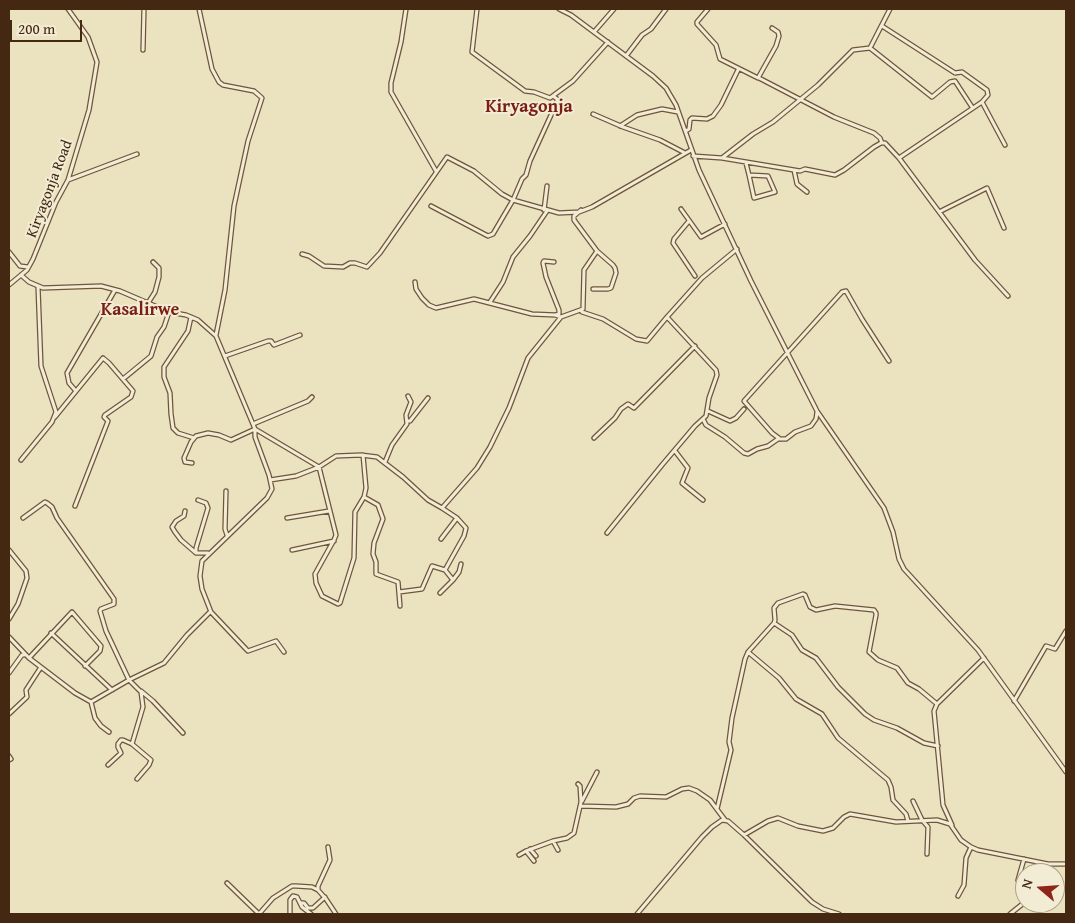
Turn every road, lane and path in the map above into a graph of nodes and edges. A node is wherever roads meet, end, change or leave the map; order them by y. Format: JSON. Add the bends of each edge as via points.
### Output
{"nodes":[{"id":1,"x":68,"y":9,"type":"edge"},
{"id":2,"x":144,"y":9,"type":"edge"},
{"id":3,"x":199,"y":9,"type":"edge"},
{"id":4,"x":406,"y":9,"type":"edge"},
{"id":5,"x":476,"y":9,"type":"edge"},
{"id":6,"x":559,"y":9,"type":"edge"},
{"id":7,"x":614,"y":9,"type":"edge"},
{"id":8,"x":666,"y":9,"type":"edge"},
{"id":9,"x":708,"y":9,"type":"edge"},
{"id":10,"x":890,"y":9,"type":"edge"},
{"id":11,"x":882,"y":26,"type":"junction"},
{"id":12,"x":772,"y":28,"type":"dead end"},
{"id":13,"x":594,"y":32,"type":"junction"},
{"id":14,"x":608,"y":42,"type":"junction"},
{"id":15,"x":870,"y":48,"type":"junction"},
{"id":16,"x":144,"y":50,"type":"dead end"},
{"id":17,"x":626,"y":56,"type":"junction"},
{"id":18,"x":738,"y":70,"type":"junction"},
{"id":19,"x":759,"y":78,"type":"junction"},
{"id":20,"x":554,"y":96,"type":"junction"},
{"id":21,"x":800,"y":100,"type":"junction"},
{"id":22,"x":982,"y":102,"type":"junction"},
{"id":23,"x":972,"y":107,"type":"junction"},
{"id":24,"x":678,"y":112,"type":"junction"},
{"id":25,"x":593,"y":114,"type":"dead end"},
{"id":26,"x":620,"y":126,"type":"junction"},
{"id":27,"x":685,"y":131,"type":"junction"},
{"id":28,"x":882,"y":143,"type":"junction"},
{"id":29,"x":1005,"y":145,"type":"dead end"},
{"id":30,"x":691,"y":150,"type":"junction"},
{"id":31,"x":685,"y":153,"type":"junction"},
{"id":32,"x":137,"y":154,"type":"dead end"},
{"id":33,"x":694,"y":156,"type":"junction"},
{"id":34,"x":722,"y":158,"type":"junction"},
{"id":35,"x":899,"y":158,"type":"junction"},
{"id":36,"x":746,"y":163,"type":"junction"},
{"id":37,"x":794,"y":170,"type":"junction"},
{"id":38,"x":436,"y":171,"type":"junction"},
{"id":39,"x":748,"y":175,"type":"junction"},
{"id":40,"x":68,"y":180,"type":"junction"},
{"id":41,"x":546,"y":186,"type":"dead end"},
{"id":42,"x":807,"y":192,"type":"dead end"},
{"id":43,"x":513,"y":200,"type":"junction"},
{"id":44,"x":431,"y":206,"type":"dead end"},
{"id":45,"x":681,"y":209,"type":"dead end"},
{"id":46,"x":581,"y":210,"type":"junction"},
{"id":47,"x":546,"y":211,"type":"junction"},
{"id":48,"x":939,"y":212,"type":"junction"},
{"id":49,"x":689,"y":221,"type":"junction"},
{"id":50,"x":724,"y":224,"type":"junction"},
{"id":51,"x":1004,"y":228,"type":"dead end"},
{"id":52,"x":737,"y":250,"type":"junction"},
{"id":53,"x":597,"y":251,"type":"junction"},
{"id":54,"x":9,"y":252,"type":"edge"},
{"id":55,"x":302,"y":254,"type":"dead end"},
{"id":56,"x":153,"y":262,"type":"dead end"},
{"id":57,"x":554,"y":262,"type":"dead end"},
{"id":58,"x":28,"y":267,"type":"junction"},
{"id":59,"x":21,"y":275,"type":"junction"},
{"id":60,"x":695,"y":276,"type":"dead end"},
{"id":61,"x":415,"y":282,"type":"dead end"},
{"id":62,"x":9,"y":285,"type":"edge"},
{"id":63,"x":38,"y":287,"type":"junction"},
{"id":64,"x":593,"y":289,"type":"dead end"},
{"id":65,"x":115,"y":290,"type":"junction"},
{"id":66,"x":1008,"y":296,"type":"dead end"},
{"id":67,"x":490,"y":302,"type":"junction"},
{"id":68,"x":148,"y":303,"type":"junction"},
{"id":69,"x":582,"y":310,"type":"junction"},
{"id":70,"x":169,"y":312,"type":"junction"},
{"id":71,"x":554,"y":315,"type":"junction"},
{"id":72,"x":562,"y":317,"type":"junction"},
{"id":73,"x":667,"y":317,"type":"junction"},
{"id":74,"x":191,"y":318,"type":"junction"},
{"id":75,"x":300,"y":335,"type":"dead end"},
{"id":76,"x":216,"y":336,"type":"junction"},
{"id":77,"x":695,"y":346,"type":"junction"},
{"id":78,"x":787,"y":352,"type":"junction"},
{"id":79,"x":225,"y":356,"type":"junction"},
{"id":80,"x":889,"y":361,"type":"dead end"},
{"id":81,"x":123,"y":379,"type":"junction"},
{"id":82,"x":75,"y":390,"type":"junction"},
{"id":83,"x":408,"y":396,"type":"dead end"},
{"id":84,"x":312,"y":397,"type":"dead end"},
{"id":85,"x":428,"y":398,"type":"dead end"},
{"id":86,"x":744,"y":409,"type":"dead end"},
{"id":87,"x":708,"y":411,"type":"junction"},
{"id":88,"x":818,"y":411,"type":"junction"},
{"id":89,"x":55,"y":417,"type":"junction"},
{"id":90,"x":703,"y":419,"type":"junction"},
{"id":91,"x":407,"y":421,"type":"junction"},
{"id":92,"x":253,"y":424,"type":"junction"},
{"id":93,"x":255,"y":429,"type":"junction"},
{"id":94,"x":194,"y":438,"type":"junction"},
{"id":95,"x":594,"y":438,"type":"dead end"},
{"id":96,"x":780,"y":439,"type":"junction"},
{"id":97,"x":675,"y":450,"type":"junction"},
{"id":98,"x":363,"y":455,"type":"junction"},
{"id":99,"x":21,"y":460,"type":"dead end"},
{"id":100,"x":385,"y":462,"type":"junction"},
{"id":101,"x":192,"y":464,"type":"dead end"},
{"id":102,"x":319,"y":467,"type":"junction"},
{"id":103,"x":270,"y":480,"type":"junction"},
{"id":104,"x":226,"y":491,"type":"dead end"},
{"id":105,"x":364,"y":498,"type":"junction"},
{"id":106,"x":198,"y":500,"type":"dead end"},
{"id":107,"x":703,"y":500,"type":"dead end"},
{"id":108,"x":75,"y":506,"type":"dead end"},
{"id":109,"x":442,"y":508,"type":"junction"},
{"id":110,"x":185,"y":511,"type":"dead end"},
{"id":111,"x":329,"y":511,"type":"junction"},
{"id":112,"x":23,"y":518,"type":"dead end"},
{"id":113,"x":286,"y":518,"type":"dead end"},
{"id":114,"x":457,"y":518,"type":"junction"},
{"id":115,"x":607,"y":533,"type":"dead end"},
{"id":116,"x":227,"y":536,"type":"junction"},
{"id":117,"x":441,"y":539,"type":"dead end"},
{"id":118,"x":334,"y":540,"type":"junction"},
{"id":119,"x":9,"y":550,"type":"edge"},
{"id":120,"x":292,"y":550,"type":"dead end"},
{"id":121,"x":211,"y":552,"type":"junction"},
{"id":122,"x":196,"y":554,"type":"junction"},
{"id":123,"x":461,"y":564,"type":"dead end"},
{"id":124,"x":445,"y":570,"type":"junction"},
{"id":125,"x":453,"y":580,"type":"junction"},
{"id":126,"x":399,"y":592,"type":"junction"},
{"id":127,"x":440,"y":592,"type":"dead end"},
{"id":128,"x":400,"y":606,"type":"dead end"},
{"id":129,"x":210,"y":612,"type":"junction"},
{"id":130,"x":9,"y":619,"type":"edge"},
{"id":131,"x":774,"y":623,"type":"junction"},
{"id":132,"x":1066,"y":631,"type":"edge"},
{"id":133,"x":51,"y":633,"type":"junction"},
{"id":134,"x":9,"y":637,"type":"edge"},
{"id":135,"x":284,"y":652,"type":"dead end"},
{"id":136,"x":748,"y":652,"type":"junction"},
{"id":137,"x":25,"y":655,"type":"junction"},
{"id":138,"x":29,"y":658,"type":"junction"},
{"id":139,"x":984,"y":658,"type":"junction"},
{"id":140,"x":85,"y":666,"type":"junction"},
{"id":141,"x":41,"y":667,"type":"junction"},
{"id":142,"x":9,"y":673,"type":"edge"},
{"id":143,"x":129,"y":680,"type":"junction"},
{"id":144,"x":112,"y":690,"type":"junction"},
{"id":145,"x":140,"y":690,"type":"junction"},
{"id":146,"x":1014,"y":701,"type":"junction"},
{"id":147,"x":91,"y":702,"type":"junction"},
{"id":148,"x":937,"y":704,"type":"junction"},
{"id":149,"x":9,"y":714,"type":"edge"},
{"id":150,"x":109,"y":732,"type":"dead end"},
{"id":151,"x":184,"y":733,"type":"dead end"},
{"id":152,"x":132,"y":744,"type":"junction"},
{"id":153,"x":938,"y":746,"type":"junction"},
{"id":154,"x":9,"y":756,"type":"edge"},
{"id":155,"x":9,"y":760,"type":"edge"},
{"id":156,"x":108,"y":765,"type":"dead end"},
{"id":157,"x":597,"y":772,"type":"dead end"},
{"id":158,"x":1066,"y":772,"type":"edge"},
{"id":159,"x":138,"y":779,"type":"dead end"},
{"id":160,"x":578,"y":784,"type":"dead end"},
{"id":161,"x":913,"y":801,"type":"dead end"},
{"id":162,"x":582,"y":802,"type":"junction"},
{"id":163,"x":580,"y":806,"type":"junction"},
{"id":164,"x":717,"y":809,"type":"junction"},
{"id":165,"x":725,"y":820,"type":"junction"},
{"id":166,"x":922,"y":820,"type":"junction"},
{"id":167,"x":908,"y":821,"type":"junction"},
{"id":168,"x":952,"y":825,"type":"junction"},
{"id":169,"x":744,"y":835,"type":"junction"},
{"id":170,"x":553,"y":841,"type":"junction"},
{"id":171,"x":328,"y":847,"type":"dead end"},
{"id":172,"x":970,"y":847,"type":"junction"},
{"id":173,"x":528,"y":850,"type":"junction"},
{"id":174,"x":558,"y":850,"type":"dead end"},
{"id":175,"x":927,"y":854,"type":"dead end"},
{"id":176,"x":519,"y":855,"type":"dead end"},
{"id":177,"x":536,"y":856,"type":"dead end"},
{"id":178,"x":1024,"y":859,"type":"junction"},
{"id":179,"x":534,"y":861,"type":"dead end"},
{"id":180,"x":1023,"y":863,"type":"edge"},
{"id":181,"x":1043,"y":863,"type":"edge"},
{"id":182,"x":227,"y":883,"type":"dead end"},
{"id":183,"x":318,"y":890,"type":"junction"},
{"id":184,"x":958,"y":896,"type":"dead end"},
{"id":185,"x":325,"y":897,"type":"junction"},
{"id":186,"x":301,"y":903,"type":"junction"},
{"id":187,"x":290,"y":914,"type":"edge"},
{"id":188,"x":311,"y":914,"type":"edge"},
{"id":189,"x":336,"y":914,"type":"edge"},
{"id":190,"x":637,"y":914,"type":"edge"},
{"id":191,"x":838,"y":914,"type":"edge"}],
"edges":[{"from":1,"to":40,"type":"street","name":"Kiryagonja Road","via":[[88,38],[97,66],[89,110]]},
{"from":2,"to":16,"type":"street"},
{"from":3,"to":76,"type":"street","via":[[212,70],[221,84],[254,91],[262,98],[248,141],[234,206],[225,290]]},
{"from":4,"to":38,"type":"street","via":[[391,92]]},
{"from":5,"to":20,"type":"street","via":[[474,54],[525,91],[550,98]]},
{"from":6,"to":13,"type":"street"},
{"from":7,"to":13,"type":"street"},
{"from":8,"to":17,"type":"street"},
{"from":9,"to":18,"type":"street","via":[[697,24],[716,45],[720,59]]},
{"from":10,"to":11,"type":"street"},
{"from":11,"to":15,"type":"street"},
{"from":11,"to":22,"type":"street","via":[[987,90],[988,95]]},
{"from":12,"to":19,"type":"street","via":[[779,36]]},
{"from":13,"to":14,"type":"street"},
{"from":14,"to":17,"type":"street"},
{"from":14,"to":20,"type":"street","via":[[573,81]]},
{"from":15,"to":21,"type":"street","via":[[853,50]]},
{"from":15,"to":23,"type":"street","via":[[932,97],[955,81]]},
{"from":17,"to":24,"type":"street","via":[[660,82]]},
{"from":18,"to":19,"type":"street"},
{"from":18,"to":27,"type":"street","via":[[714,116],[692,118]]},
{"from":19,"to":21,"type":"street"},
{"from":20,"to":43,"type":"street","via":[[557,102]]},
{"from":21,"to":28,"type":"street","via":[[874,134]]},
{"from":21,"to":34,"type":"street"},
{"from":22,"to":23,"type":"street"},
{"from":22,"to":29,"type":"street"},
{"from":23,"to":35,"type":"street"},
{"from":24,"to":26,"type":"street","via":[[662,109],[637,115]]},
{"from":24,"to":27,"type":"street"},
{"from":25,"to":26,"type":"street"},
{"from":26,"to":31,"type":"street"},
{"from":27,"to":30,"type":"street"},
{"from":28,"to":35,"type":"street"},
{"from":28,"to":37,"type":"street","via":[[838,174]]},
{"from":30,"to":31,"type":"street"},
{"from":30,"to":33,"type":"street"},
{"from":31,"to":46,"type":"street"},
{"from":32,"to":40,"type":"street"},
{"from":33,"to":34,"type":"street"},
{"from":33,"to":50,"type":"street"},
{"from":34,"to":36,"type":"street"},
{"from":35,"to":48,"type":"street"},
{"from":36,"to":37,"type":"street"},
{"from":36,"to":39,"type":"street"},
{"from":37,"to":42,"type":"street","via":[[797,184]]},
{"from":38,"to":43,"type":"street","via":[[449,157]]},
{"from":38,"to":55,"type":"street","via":[[367,268],[350,263],[343,267],[324,266]]},
{"from":39,"to":39,"type":"street","via":[[754,198],[774,192],[768,176]]},
{"from":40,"to":58,"type":"street","name":"Kiryagonja Road"},
{"from":41,"to":47,"type":"street"},
{"from":43,"to":44,"type":"street","via":[[490,236]]},
{"from":43,"to":47,"type":"street"},
{"from":45,"to":49,"type":"street"},
{"from":46,"to":47,"type":"street"},
{"from":46,"to":53,"type":"street","via":[[574,220]]},
{"from":47,"to":67,"type":"street","via":[[513,257]]},
{"from":48,"to":51,"type":"street","via":[[987,188]]},
{"from":48,"to":66,"type":"street","via":[[975,260]]},
{"from":49,"to":50,"type":"street","via":[[703,237]]},
{"from":49,"to":60,"type":"street","via":[[673,242]]},
{"from":50,"to":52,"type":"street"},
{"from":52,"to":73,"type":"street","via":[[702,278]]},
{"from":52,"to":78,"type":"street"},
{"from":53,"to":64,"type":"street","via":[[613,265],[616,273],[611,288]]},
{"from":53,"to":69,"type":"street","via":[[584,270]]},
{"from":54,"to":58,"type":"street","via":[[20,266]]},
{"from":56,"to":68,"type":"street","via":[[159,268],[159,277],[156,292]]},
{"from":57,"to":71,"type":"street","via":[[543,263],[559,310],[559,314]]},
{"from":58,"to":59,"type":"street","name":"Kiryagonja Road"},
{"from":59,"to":62,"type":"street","name":"Kiryagonja Road"},
{"from":59,"to":63,"type":"street"},
{"from":61,"to":67,"type":"street","via":[[422,298],[436,308],[468,300]]},
{"from":63,"to":65,"type":"street","via":[[101,286]]},
{"from":63,"to":89,"type":"street","via":[[41,366],[54,401]]},
{"from":65,"to":68,"type":"street"},
{"from":65,"to":82,"type":"street","via":[[67,373]]},
{"from":67,"to":71,"type":"street","via":[[532,314]]},
{"from":68,"to":70,"type":"street"},
{"from":69,"to":72,"type":"street"},
{"from":69,"to":73,"type":"street","via":[[636,339],[647,341]]},
{"from":70,"to":74,"type":"street"},
{"from":70,"to":81,"type":"street","via":[[151,356]]},
{"from":71,"to":72,"type":"street"},
{"from":72,"to":109,"type":"street","via":[[528,358],[510,408],[483,459]]},
{"from":73,"to":77,"type":"street"},
{"from":74,"to":76,"type":"street"},
{"from":74,"to":94,"type":"street","via":[[188,330],[164,367],[164,377],[170,393],[173,428]]},
{"from":75,"to":79,"type":"street","via":[[274,345],[268,341]]},
{"from":76,"to":79,"type":"street"},
{"from":77,"to":87,"type":"street","via":[[717,373]]},
{"from":77,"to":95,"type":"street","via":[[634,408],[628,404],[621,409]]},
{"from":78,"to":80,"type":"street","via":[[846,291]]},
{"from":78,"to":88,"type":"street"},
{"from":78,"to":96,"type":"street","via":[[744,402]]},
{"from":79,"to":92,"type":"street"},
{"from":81,"to":82,"type":"street","via":[[103,358]]},
{"from":81,"to":108,"type":"street","via":[[133,394],[105,415],[108,421]]},
{"from":82,"to":89,"type":"street"},
{"from":83,"to":91,"type":"street","via":[[411,402]]},
{"from":84,"to":92,"type":"street"},
{"from":85,"to":91,"type":"street","via":[[410,422]]},
{"from":86,"to":87,"type":"street","via":[[730,421]]},
{"from":87,"to":90,"type":"street"},
{"from":88,"to":96,"type":"street","via":[[811,426]]},
{"from":88,"to":139,"type":"street","via":[[884,508],[904,569]]},
{"from":89,"to":99,"type":"street"},
{"from":90,"to":96,"type":"street","via":[[706,425],[746,454]]},
{"from":90,"to":97,"type":"street"},
{"from":91,"to":100,"type":"street"},
{"from":92,"to":93,"type":"street"},
{"from":93,"to":94,"type":"street","via":[[231,440],[208,433]]},
{"from":93,"to":102,"type":"street"},
{"from":93,"to":103,"type":"street"},
{"from":94,"to":101,"type":"street","via":[[184,458],[185,462]]},
{"from":97,"to":107,"type":"street","via":[[688,468],[682,483]]},
{"from":97,"to":115,"type":"street"},
{"from":98,"to":100,"type":"street"},
{"from":98,"to":102,"type":"street","via":[[336,456]]},
{"from":98,"to":105,"type":"street"},
{"from":100,"to":109,"type":"street","via":[[428,500]]},
{"from":102,"to":103,"type":"street","via":[[296,476]]},
{"from":102,"to":111,"type":"street"},
{"from":103,"to":116,"type":"street","via":[[272,489],[267,498]]},
{"from":104,"to":116,"type":"street"},
{"from":105,"to":118,"type":"street","via":[[355,512],[354,558],[338,604],[322,596],[315,574]]},
{"from":105,"to":126,"type":"street","via":[[378,505],[383,520],[374,543],[376,574],[398,582]]},
{"from":106,"to":122,"type":"street","via":[[206,503],[208,508]]},
{"from":109,"to":114,"type":"street"},
{"from":110,"to":122,"type":"street","via":[[172,527]]},
{"from":111,"to":113,"type":"street"},
{"from":111,"to":118,"type":"street","via":[[336,535]]},
{"from":112,"to":143,"type":"street","via":[[45,502],[52,507],[114,599],[114,604],[100,611]]},
{"from":114,"to":117,"type":"street"},
{"from":114,"to":124,"type":"street","via":[[466,532]]},
{"from":116,"to":121,"type":"street"},
{"from":118,"to":120,"type":"street"},
{"from":119,"to":130,"type":"street","via":[[26,571],[27,578]]},
{"from":121,"to":122,"type":"street"},
{"from":121,"to":129,"type":"street","via":[[202,561],[200,576]]},
{"from":123,"to":125,"type":"street"},
{"from":124,"to":125,"type":"street"},
{"from":124,"to":126,"type":"street","via":[[432,566],[422,589]]},
{"from":125,"to":127,"type":"street"},
{"from":126,"to":128,"type":"street"},
{"from":129,"to":135,"type":"street","via":[[246,649],[276,641]]},
{"from":129,"to":143,"type":"street","via":[[164,663]]},
{"from":131,"to":136,"type":"street"},
{"from":131,"to":148,"type":"street","via":[[774,608],[778,602],[803,594],[810,607],[816,610],[836,606],[874,610],[876,615],[869,652],[897,668],[908,683]]},
{"from":131,"to":153,"type":"street","via":[[792,635],[802,650],[816,658],[838,687],[865,714],[924,743]]},
{"from":132,"to":146,"type":"street","via":[[1055,649],[1046,646]]},
{"from":133,"to":138,"type":"street"},
{"from":133,"to":140,"type":"street"},
{"from":133,"to":140,"type":"street","via":[[70,613],[74,613],[101,646]]},
{"from":134,"to":137,"type":"street"},
{"from":136,"to":164,"type":"street","via":[[732,718],[731,750]]},
{"from":136,"to":167,"type":"street","via":[[779,678],[796,699],[822,714],[838,738],[886,778],[893,800]]},
{"from":137,"to":138,"type":"street"},
{"from":137,"to":142,"type":"street"},
{"from":138,"to":141,"type":"street"},
{"from":139,"to":146,"type":"street"},
{"from":139,"to":148,"type":"street"},
{"from":140,"to":144,"type":"street"},
{"from":141,"to":147,"type":"street"},
{"from":141,"to":149,"type":"street","via":[[26,690],[27,697]]},
{"from":143,"to":144,"type":"street"},
{"from":143,"to":145,"type":"street"},
{"from":144,"to":147,"type":"street"},
{"from":145,"to":151,"type":"street"},
{"from":145,"to":152,"type":"street","via":[[143,707]]},
{"from":146,"to":158,"type":"street"},
{"from":147,"to":150,"type":"street","via":[[95,718]]},
{"from":148,"to":153,"type":"street","via":[[934,715]]},
{"from":152,"to":156,"type":"street","via":[[121,740],[118,747],[121,753]]},
{"from":152,"to":159,"type":"street","via":[[152,762]]},
{"from":153,"to":168,"type":"street","via":[[943,805]]},
{"from":154,"to":155,"type":"street"},
{"from":157,"to":162,"type":"street"},
{"from":160,"to":162,"type":"street"},
{"from":161,"to":166,"type":"street"},
{"from":162,"to":163,"type":"street"},
{"from":163,"to":164,"type":"street","via":[[616,807],[640,796],[666,797],[690,788],[703,794]]},
{"from":163,"to":170,"type":"street","via":[[574,834]]},
{"from":164,"to":165,"type":"street"},
{"from":165,"to":169,"type":"street"},
{"from":165,"to":190,"type":"street","via":[[712,826]]},
{"from":166,"to":167,"type":"street"},
{"from":166,"to":168,"type":"street","via":[[941,820]]},
{"from":166,"to":175,"type":"street","via":[[928,827]]},
{"from":167,"to":169,"type":"street","via":[[850,814],[834,828],[823,831],[778,818]]},
{"from":168,"to":172,"type":"street","via":[[959,838]]},
{"from":169,"to":191,"type":"street","via":[[812,902]]},
{"from":170,"to":173,"type":"street"},
{"from":170,"to":174,"type":"street"},
{"from":171,"to":183,"type":"street","via":[[330,860]]},
{"from":172,"to":178,"type":"street"},
{"from":172,"to":184,"type":"street","via":[[963,889]]},
{"from":173,"to":176,"type":"street"},
{"from":173,"to":177,"type":"street"},
{"from":173,"to":179,"type":"street"},
{"from":178,"to":180,"type":"street"},
{"from":178,"to":181,"type":"street"},
{"from":182,"to":183,"type":"street","via":[[259,914],[273,898],[292,886]]},
{"from":183,"to":185,"type":"street"},
{"from":185,"to":186,"type":"street","via":[[313,908]]},
{"from":185,"to":189,"type":"street"},
{"from":186,"to":187,"type":"street","via":[[291,897]]},
{"from":186,"to":188,"type":"street"}]}
